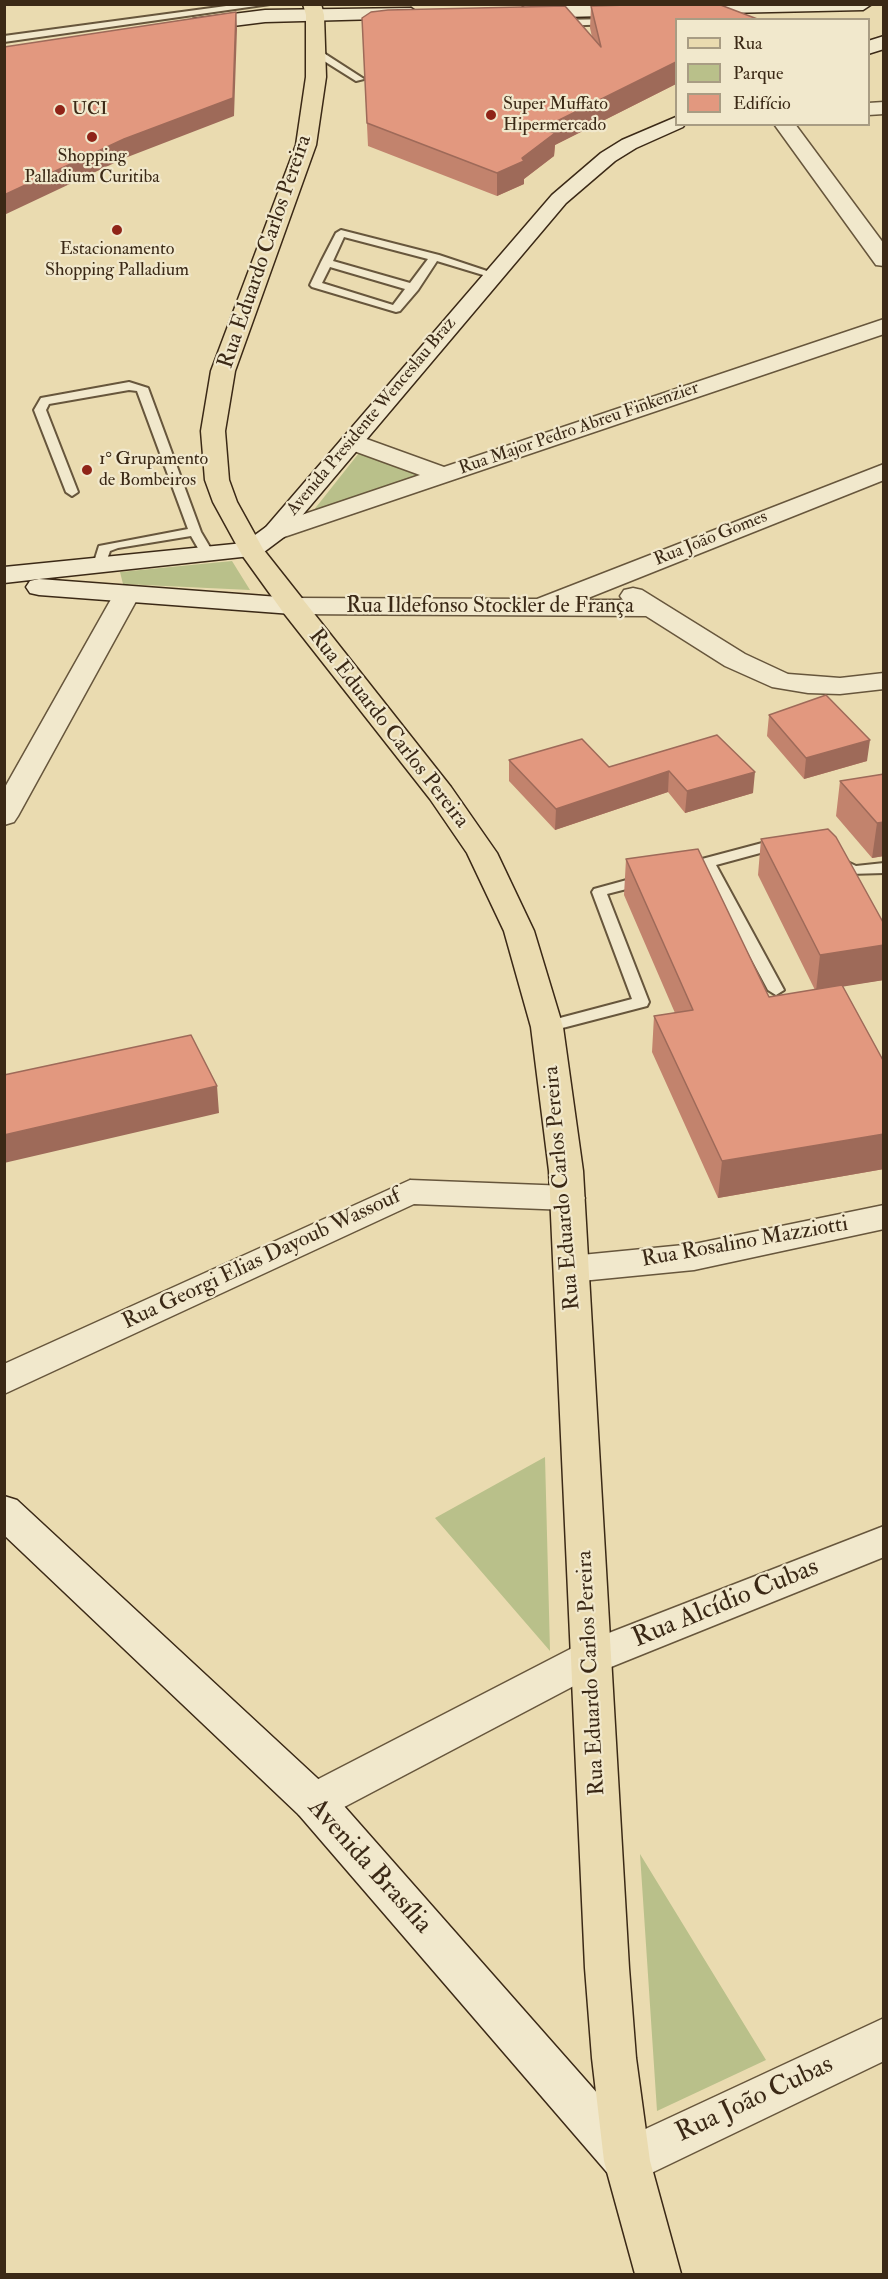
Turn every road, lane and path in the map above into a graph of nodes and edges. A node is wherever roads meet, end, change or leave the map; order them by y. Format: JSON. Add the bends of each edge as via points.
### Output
{"nodes":[{"id":1,"x":266,"y":4,"type":"edge"},
{"id":2,"x":862,"y":4,"type":"edge"},
{"id":3,"x":314,"y":10,"type":"edge"},
{"id":4,"x":674,"y":10,"type":"edge"},
{"id":5,"x":431,"y":14,"type":"edge"},
{"id":6,"x":512,"y":16,"type":"edge"},
{"id":7,"x":646,"y":16,"type":"edge"},
{"id":8,"x":4,"y":39,"type":"edge"},
{"id":9,"x":4,"y":51,"type":"edge"},
{"id":10,"x":316,"y":52,"type":"junction"},
{"id":11,"x":359,"y":79,"type":"dead end"},
{"id":12,"x":675,"y":123,"type":"edge"},
{"id":13,"x":785,"y":126,"type":"edge"},
{"id":14,"x":884,"y":227,"type":"edge"},
{"id":15,"x":861,"y":230,"type":"junction"},
{"id":16,"x":435,"y":257,"type":"junction"},
{"id":17,"x":884,"y":260,"type":"edge"},
{"id":18,"x":326,"y":262,"type":"junction"},
{"id":19,"x":493,"y":275,"type":"junction"},
{"id":20,"x":414,"y":288,"type":"junction"},
{"id":21,"x":884,"y":326,"type":"edge"},
{"id":22,"x":352,"y":442,"type":"junction"},
{"id":23,"x":884,"y":471,"type":"edge"},
{"id":24,"x":444,"y":475,"type":"junction"},
{"id":25,"x":72,"y":492,"type":"dead end"},
{"id":26,"x":195,"y":532,"type":"junction"},
{"id":27,"x":263,"y":541,"type":"junction"},
{"id":28,"x":208,"y":554,"type":"junction"},
{"id":29,"x":99,"y":566,"type":"junction"},
{"id":30,"x":4,"y":575,"type":"edge"},
{"id":31,"x":609,"y":579,"type":"junction"},
{"id":32,"x":4,"y":584,"type":"edge"},
{"id":33,"x":127,"y":594,"type":"junction"},
{"id":34,"x":292,"y":606,"type":"junction"},
{"id":35,"x":538,"y":608,"type":"junction"},
{"id":36,"x":652,"y":608,"type":"junction"},
{"id":37,"x":884,"y":681,"type":"edge"},
{"id":38,"x":4,"y":816,"type":"edge"},
{"id":39,"x":800,"y":839,"type":"edge"},
{"id":40,"x":828,"y":853,"type":"edge"},
{"id":41,"x":707,"y":862,"type":"junction"},
{"id":42,"x":884,"y":868,"type":"edge"},
{"id":43,"x":776,"y":990,"type":"dead end"},
{"id":44,"x":547,"y":1027,"type":"junction"},
{"id":45,"x":567,"y":1198,"type":"junction"},
{"id":46,"x":884,"y":1217,"type":"edge"},
{"id":47,"x":571,"y":1269,"type":"junction"},
{"id":48,"x":4,"y":1380,"type":"edge"},
{"id":49,"x":4,"y":1511,"type":"edge"},
{"id":50,"x":884,"y":1541,"type":"edge"},
{"id":51,"x":592,"y":1658,"type":"junction"},
{"id":52,"x":314,"y":1802,"type":"junction"},
{"id":53,"x":884,"y":2039,"type":"edge"},
{"id":54,"x":627,"y":2161,"type":"junction"},
{"id":55,"x":658,"y":2274,"type":"edge"}],
"edges":[{"from":1,"to":8,"type":"lane"},
{"from":2,"to":4,"type":"street"},
{"from":3,"to":5,"type":"street"},
{"from":3,"to":9,"type":"street"},
{"from":3,"to":10,"type":"main road","name":"Rua Eduardo Carlos Pereira"},
{"from":6,"to":7,"type":"street"},
{"from":10,"to":11,"type":"lane"},
{"from":10,"to":27,"type":"main road","name":"Rua Eduardo Carlos Pereira","via":[[315,95],[304,153],[231,348],[215,411],[213,455],[217,480],[237,527]]},
{"from":12,"to":19,"type":"street","name":"Avenida Presidente Wenceslau Braz","via":[[629,144],[576,183]]},
{"from":13,"to":15,"type":"street"},
{"from":14,"to":15,"type":"street"},
{"from":15,"to":17,"type":"street"},
{"from":16,"to":18,"type":"lane","via":[[341,233]]},
{"from":16,"to":19,"type":"lane"},
{"from":16,"to":20,"type":"lane"},
{"from":18,"to":20,"type":"lane"},
{"from":18,"to":20,"type":"lane","via":[[316,285],[396,309]]},
{"from":19,"to":22,"type":"street","name":"Avenida Presidente Wenceslau Braz"},
{"from":21,"to":24,"type":"street","name":"Rua Major Pedro Abreu Finkenzier"},
{"from":22,"to":24,"type":"street"},
{"from":22,"to":27,"type":"street","name":"Avenida Presidente Wenceslau Braz"},
{"from":23,"to":31,"type":"street","name":"Rua João Gomes"},
{"from":24,"to":27,"type":"street","name":"Rua Major Pedro Abreu Finkenzier"},
{"from":25,"to":26,"type":"lane","via":[[40,410],[45,401],[129,386],[142,388]]},
{"from":26,"to":28,"type":"lane"},
{"from":26,"to":29,"type":"lane","via":[[104,549]]},
{"from":27,"to":28,"type":"street"},
{"from":27,"to":34,"type":"main road","name":"Rua Eduardo Carlos Pereira"},
{"from":28,"to":29,"type":"street"},
{"from":29,"to":30,"type":"street"},
{"from":31,"to":35,"type":"street","name":"Rua João Gomes"},
{"from":31,"to":36,"type":"street"},
{"from":32,"to":33,"type":"street","name":"Rua Ildefonso Stockler de França"},
{"from":33,"to":34,"type":"street","name":"Rua Ildefonso Stockler de França"},
{"from":33,"to":38,"type":"street"},
{"from":34,"to":35,"type":"street","name":"Rua Ildefonso Stockler de França"},
{"from":34,"to":44,"type":"main road","name":"Rua Eduardo Carlos Pereira","via":[[441,793],[482,853],[523,941]]},
{"from":35,"to":36,"type":"street","name":"Rua Ildefonso Stockler de França"},
{"from":36,"to":37,"type":"street","name":"Rua Ildefonso Stockler de França","via":[[735,660],[782,681],[840,686]]},
{"from":39,"to":41,"type":"lane"},
{"from":40,"to":42,"type":"lane","via":[[854,871]]},
{"from":41,"to":43,"type":"lane"},
{"from":41,"to":44,"type":"lane","via":[[599,892],[641,1002]]},
{"from":44,"to":45,"type":"main road","name":"Rua Eduardo Carlos Pereira","via":[[560,1108]]},
{"from":45,"to":47,"type":"main road","name":"Rua Eduardo Carlos Pereira"},
{"from":45,"to":48,"type":"street","name":"Rua Georgi Elias Dayoub Wassouf","via":[[410,1192]]},
{"from":46,"to":47,"type":"street","name":"Rua Rosalino Mazziotti","via":[[694,1257]]},
{"from":47,"to":51,"type":"main road","name":"Rua Eduardo Carlos Pereira"},
{"from":49,"to":52,"type":"street","name":"Avenida Brasília"},
{"from":50,"to":51,"type":"street","name":"Rua Alcídio Cubas"},
{"from":51,"to":52,"type":"street","name":"Rua Alcídio Cubas"},
{"from":51,"to":54,"type":"main road","name":"Rua Eduardo Carlos Pereira","via":[[607,1968]]},
{"from":52,"to":54,"type":"street","name":"Avenida Brasília"},
{"from":53,"to":54,"type":"street","name":"Rua João Cubas"},
{"from":54,"to":55,"type":"main road","name":"Avenida Brasília"}]}
